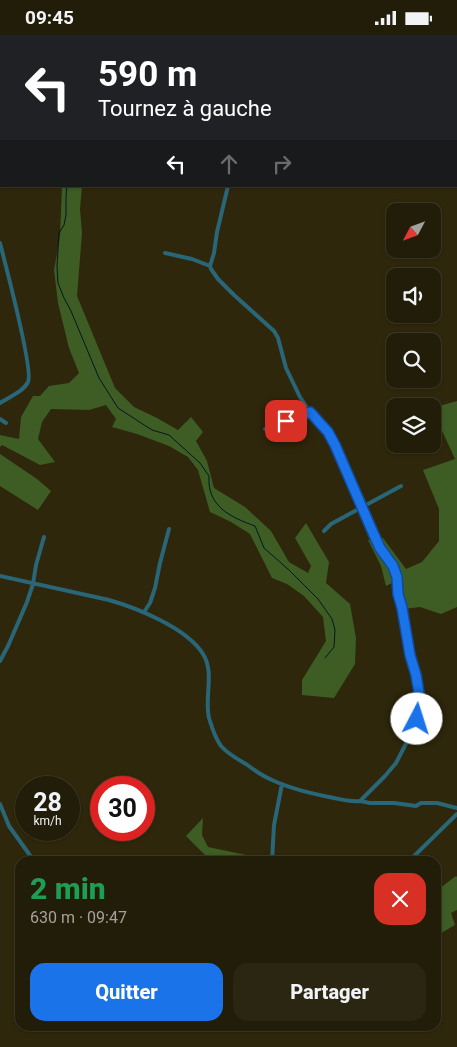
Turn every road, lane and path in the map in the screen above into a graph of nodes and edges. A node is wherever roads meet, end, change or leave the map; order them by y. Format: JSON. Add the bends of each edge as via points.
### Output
{"nodes":[{"id":1,"x":228,"y":187,"type":"edge"},
{"id":2,"x":0,"y":243,"type":"edge"},
{"id":3,"x":165,"y":253,"type":"dead end"},
{"id":4,"x":210,"y":266,"type":"junction"},
{"id":5,"x":0,"y":403,"type":"edge"},
{"id":6,"x":310,"y":412,"type":"junction"},
{"id":7,"x":0,"y":419,"type":"edge"},
{"id":8,"x":6,"y":423,"type":"dead end"},
{"id":9,"x":264,"y":429,"type":"dead end"},
{"id":10,"x":401,"y":486,"type":"dead end"},
{"id":11,"x":363,"y":507,"type":"junction"},
{"id":12,"x":168,"y":529,"type":"dead end"},
{"id":13,"x":324,"y":531,"type":"dead end"},
{"id":14,"x":44,"y":537,"type":"dead end"},
{"id":15,"x":0,"y":576,"type":"edge"},
{"id":16,"x":33,"y":584,"type":"junction"},
{"id":17,"x":144,"y":612,"type":"junction"},
{"id":18,"x":0,"y":661,"type":"edge"},
{"id":19,"x":282,"y":784,"type":"junction"},
{"id":20,"x":360,"y":801,"type":"junction"},
{"id":21,"x":0,"y":804,"type":"edge"},
{"id":22,"x":457,"y":808,"type":"edge"},
{"id":23,"x":457,"y":814,"type":"edge"},
{"id":24,"x":30,"y":856,"type":"edge"},
{"id":25,"x":272,"y":856,"type":"edge"},
{"id":26,"x":414,"y":856,"type":"edge"}],
"edges":[{"from":1,"to":4,"type":"street"},
{"from":2,"to":5,"type":"street","via":[[29,376],[23,388]]},
{"from":3,"to":4,"type":"street"},
{"from":4,"to":6,"type":"street","via":[[234,295],[274,331],[289,375]]},
{"from":6,"to":9,"type":"street"},
{"from":6,"to":11,"type":"street","via":[[330,435]]},
{"from":7,"to":8,"type":"street"},
{"from":10,"to":11,"type":"street"},
{"from":11,"to":13,"type":"street"},
{"from":11,"to":20,"type":"street","via":[[380,548],[397,577],[419,703],[415,726],[396,763]]},
{"from":12,"to":17,"type":"street","via":[[154,592]]},
{"from":14,"to":16,"type":"street"},
{"from":15,"to":16,"type":"street"},
{"from":16,"to":17,"type":"street","via":[[109,600]]},
{"from":16,"to":18,"type":"street"},
{"from":17,"to":19,"type":"street","via":[[190,639],[204,655],[208,667],[208,715],[222,747],[262,775]]},
{"from":19,"to":20,"type":"street","via":[[326,797]]},
{"from":19,"to":25,"type":"street"},
{"from":20,"to":22,"type":"street","via":[[416,806],[437,803]]},
{"from":21,"to":24,"type":"street","via":[[8,826]]},
{"from":23,"to":26,"type":"street"}]}
